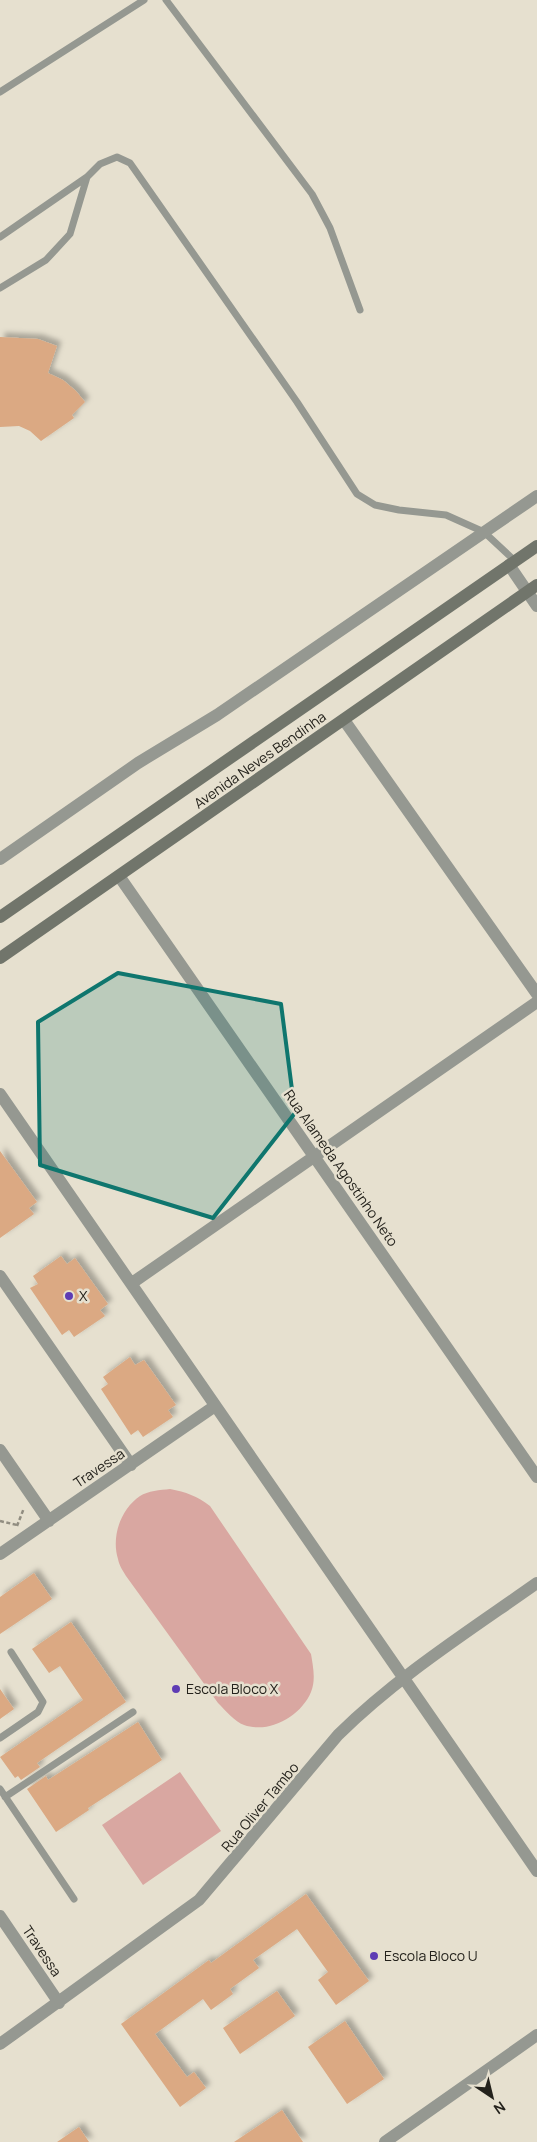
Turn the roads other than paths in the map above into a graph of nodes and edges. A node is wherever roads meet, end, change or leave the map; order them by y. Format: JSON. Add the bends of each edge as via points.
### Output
{"nodes":[{"id":1,"x":144,"y":0,"type":"edge"},
{"id":2,"x":166,"y":0,"type":"edge"},
{"id":3,"x":0,"y":92,"type":"edge"},
{"id":4,"x":87,"y":177,"type":"junction"},
{"id":5,"x":0,"y":237,"type":"edge"},
{"id":6,"x":0,"y":288,"type":"edge"},
{"id":7,"x":360,"y":310,"type":"dead end"},
{"id":8,"x":537,"y":496,"type":"edge"},
{"id":9,"x":484,"y":532,"type":"junction"},
{"id":10,"x":537,"y":546,"type":"edge"},
{"id":11,"x":512,"y":563,"type":"junction"},
{"id":12,"x":532,"y":588,"type":"edge"},
{"id":13,"x":537,"y":606,"type":"edge"},
{"id":14,"x":344,"y":720,"type":"junction"},
{"id":15,"x":0,"y":859,"type":"edge"},
{"id":16,"x":119,"y":876,"type":"junction"},
{"id":17,"x":0,"y":917,"type":"edge"},
{"id":18,"x":0,"y":958,"type":"edge"},
{"id":19,"x":537,"y":994,"type":"edge"},
{"id":20,"x":537,"y":1002,"type":"edge"},
{"id":21,"x":0,"y":1094,"type":"edge"},
{"id":22,"x":314,"y":1155,"type":"junction"},
{"id":23,"x":0,"y":1276,"type":"edge"},
{"id":24,"x":132,"y":1283,"type":"junction"},
{"id":25,"x":216,"y":1406,"type":"junction"},
{"id":26,"x":0,"y":1450,"type":"edge"},
{"id":27,"x":130,"y":1465,"type":"junction"},
{"id":28,"x":537,"y":1477,"type":"edge"},
{"id":29,"x":49,"y":1521,"type":"junction"},
{"id":30,"x":0,"y":1554,"type":"edge"},
{"id":31,"x":537,"y":1582,"type":"edge"},
{"id":32,"x":11,"y":1652,"type":"dead end"},
{"id":33,"x":403,"y":1677,"type":"junction"},
{"id":34,"x":133,"y":1712,"type":"dead end"},
{"id":35,"x":0,"y":1738,"type":"edge"},
{"id":36,"x":0,"y":1789,"type":"edge"},
{"id":37,"x":5,"y":1797,"type":"junction"},
{"id":38,"x":537,"y":1871,"type":"edge"},
{"id":39,"x":74,"y":1899,"type":"dead end"},
{"id":40,"x":0,"y":1916,"type":"edge"},
{"id":41,"x":59,"y":2003,"type":"junction"},
{"id":42,"x":537,"y":2035,"type":"edge"},
{"id":43,"x":0,"y":2044,"type":"edge"},
{"id":44,"x":385,"y":2142,"type":"edge"}],
"edges":[{"from":1,"to":3,"type":"lane"},
{"from":2,"to":7,"type":"lane","via":[[322,210]]},
{"from":4,"to":5,"type":"lane"},
{"from":4,"to":6,"type":"lane","via":[[70,234],[46,260]]},
{"from":4,"to":9,"type":"lane","via":[[100,164],[117,157],[130,163],[357,494],[375,505],[446,515]]},
{"from":8,"to":9,"type":"street"},
{"from":9,"to":11,"type":"lane"},
{"from":9,"to":15,"type":"street"},
{"from":10,"to":11,"type":"street","name":"Avenida Neves Bendinha"},
{"from":11,"to":12,"type":"street"},
{"from":11,"to":17,"type":"street","name":"Avenida Neves Bendinha"},
{"from":12,"to":13,"type":"street"},
{"from":12,"to":14,"type":"street","name":"Avenida Neves Bendinha"},
{"from":14,"to":16,"type":"street","name":"Avenida Neves Bendinha"},
{"from":14,"to":19,"type":"street"},
{"from":16,"to":18,"type":"street","name":"Avenida Neves Bendinha"},
{"from":16,"to":22,"type":"street","name":"Rua Alameda Agostinho Neto"},
{"from":20,"to":22,"type":"street"},
{"from":21,"to":24,"type":"street"},
{"from":22,"to":24,"type":"street"},
{"from":22,"to":28,"type":"street","name":"Rua Alameda Agostinho Neto"},
{"from":23,"to":27,"type":"street"},
{"from":24,"to":25,"type":"street"},
{"from":25,"to":27,"type":"street","name":"Travessa"},
{"from":25,"to":33,"type":"street"},
{"from":26,"to":29,"type":"street"},
{"from":27,"to":29,"type":"street","name":"Travessa"},
{"from":29,"to":30,"type":"street","name":"Travessa"},
{"from":31,"to":33,"type":"street","name":"Rua Oliver Tambo"},
{"from":32,"to":35,"type":"lane","via":[[43,1702],[38,1712]]},
{"from":33,"to":38,"type":"street"},
{"from":33,"to":41,"type":"street","name":"Rua Oliver Tambo","via":[[338,1735],[204,1896]]},
{"from":34,"to":37,"type":"lane"},
{"from":36,"to":37,"type":"lane"},
{"from":37,"to":39,"type":"lane"},
{"from":40,"to":41,"type":"street","name":"Travessa"},
{"from":41,"to":43,"type":"street","name":"Rua Oliver Tambo"},
{"from":42,"to":44,"type":"street"}]}
